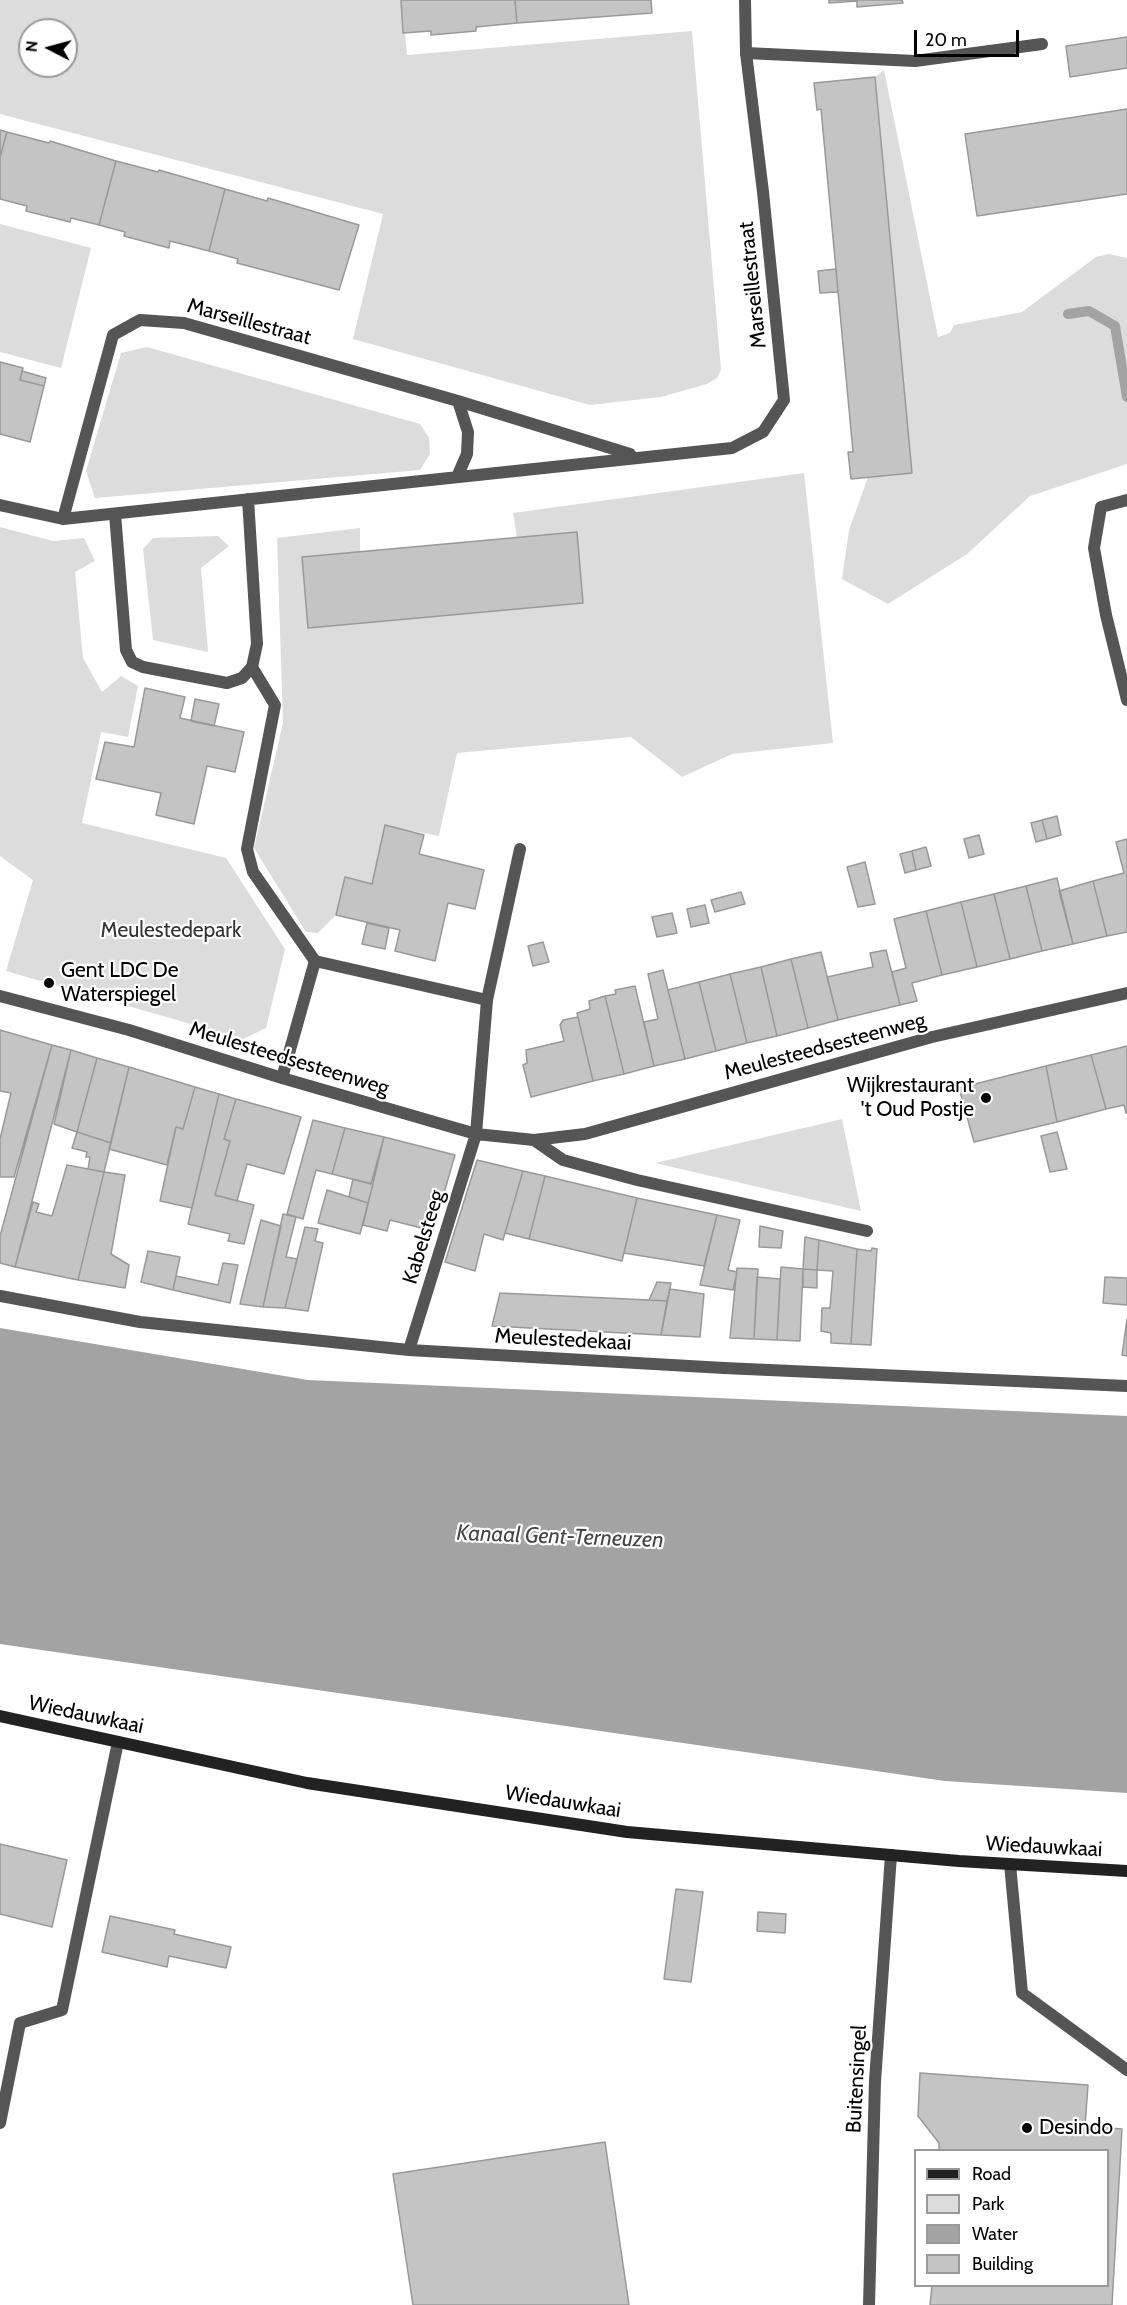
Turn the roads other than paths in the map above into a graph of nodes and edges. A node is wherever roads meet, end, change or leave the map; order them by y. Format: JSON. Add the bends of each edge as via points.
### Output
{"nodes":[{"id":1,"x":745,"y":0,"type":"edge"},
{"id":2,"x":1042,"y":44,"type":"dead end"},
{"id":3,"x":746,"y":53,"type":"junction"},
{"id":4,"x":458,"y":401,"type":"junction"},
{"id":5,"x":637,"y":456,"type":"junction"},
{"id":6,"x":457,"y":477,"type":"junction"},
{"id":7,"x":248,"y":499,"type":"junction"},
{"id":8,"x":1127,"y":500,"type":"edge"},
{"id":9,"x":0,"y":505,"type":"edge"},
{"id":10,"x":116,"y":514,"type":"junction"},
{"id":11,"x":63,"y":519,"type":"junction"},
{"id":12,"x":252,"y":667,"type":"junction"},
{"id":13,"x":1127,"y":700,"type":"edge"},
{"id":14,"x":520,"y":849,"type":"dead end"},
{"id":15,"x":315,"y":961,"type":"junction"},
{"id":16,"x":1127,"y":993,"type":"edge"},
{"id":17,"x":0,"y":996,"type":"edge"},
{"id":18,"x":487,"y":1000,"type":"junction"},
{"id":19,"x":282,"y":1078,"type":"junction"},
{"id":20,"x":476,"y":1134,"type":"junction"},
{"id":21,"x":534,"y":1140,"type":"junction"},
{"id":22,"x":867,"y":1231,"type":"dead end"},
{"id":23,"x":0,"y":1296,"type":"edge"},
{"id":24,"x":409,"y":1350,"type":"junction"},
{"id":25,"x":1127,"y":1386,"type":"edge"},
{"id":26,"x":0,"y":1716,"type":"edge"},
{"id":27,"x":118,"y":1742,"type":"junction"},
{"id":28,"x":891,"y":1855,"type":"junction"},
{"id":29,"x":1010,"y":1864,"type":"junction"},
{"id":30,"x":1127,"y":1871,"type":"edge"},
{"id":31,"x":1127,"y":2070,"type":"edge"},
{"id":32,"x":0,"y":2123,"type":"edge"},
{"id":33,"x":869,"y":2305,"type":"edge"}],
"edges":[{"from":1,"to":3,"type":"street","name":"Marseillestraat"},
{"from":2,"to":3,"type":"street","via":[[915,61]]},
{"from":3,"to":5,"type":"street","name":"Marseillestraat","via":[[784,400],[763,432],[732,448]]},
{"from":4,"to":5,"type":"street","name":"Marseillestraat"},
{"from":4,"to":6,"type":"street","via":[[468,432],[467,454]]},
{"from":4,"to":11,"type":"street","name":"Marseillestraat","via":[[184,323],[140,320],[112,334]]},
{"from":5,"to":6,"type":"street","name":"Marseillestraat"},
{"from":6,"to":7,"type":"street","name":"Marseillestraat"},
{"from":7,"to":10,"type":"street","name":"Marseillestraat"},
{"from":7,"to":12,"type":"street","via":[[257,644]]},
{"from":8,"to":13,"type":"street","via":[[1101,507],[1094,548]]},
{"from":9,"to":11,"type":"street","name":"Marseillestraat"},
{"from":10,"to":11,"type":"street","name":"Marseillestraat"},
{"from":10,"to":12,"type":"street","via":[[126,650],[132,662],[228,683],[242,678]]},
{"from":12,"to":15,"type":"street","via":[[275,705],[246,849],[253,872]]},
{"from":14,"to":18,"type":"street","name":"Kabelsteeg"},
{"from":15,"to":18,"type":"street"},
{"from":15,"to":19,"type":"street"},
{"from":16,"to":21,"type":"street","name":"Meulesteedsesteenweg","via":[[932,1037],[585,1134]]},
{"from":17,"to":19,"type":"street","name":"Meulesteedsesteenweg","via":[[129,1030]]},
{"from":18,"to":20,"type":"street","name":"Kabelsteeg"},
{"from":19,"to":20,"type":"street","name":"Meulesteedsesteenweg"},
{"from":20,"to":21,"type":"street","name":"Meulesteedsesteenweg"},
{"from":20,"to":24,"type":"street","name":"Kabelsteeg"},
{"from":21,"to":22,"type":"street","name":"Meulesteedsesteenweg","via":[[563,1160]]},
{"from":23,"to":24,"type":"street","name":"Meulestedekaai","via":[[140,1322]]},
{"from":24,"to":25,"type":"street","name":"Meulestedekaai"},
{"from":26,"to":27,"type":"main road","name":"Wiedauwkaai"},
{"from":27,"to":28,"type":"main road","name":"Wiedauwkaai","via":[[307,1783],[627,1832]]},
{"from":27,"to":32,"type":"street","via":[[62,2010],[20,2023]]},
{"from":28,"to":29,"type":"main road","name":"Wiedauwkaai"},
{"from":28,"to":33,"type":"street","name":"Buitensingel","via":[[876,2081]]},
{"from":29,"to":30,"type":"main road","name":"Wiedauwkaai"},
{"from":29,"to":31,"type":"street","via":[[1022,1993]]}]}
